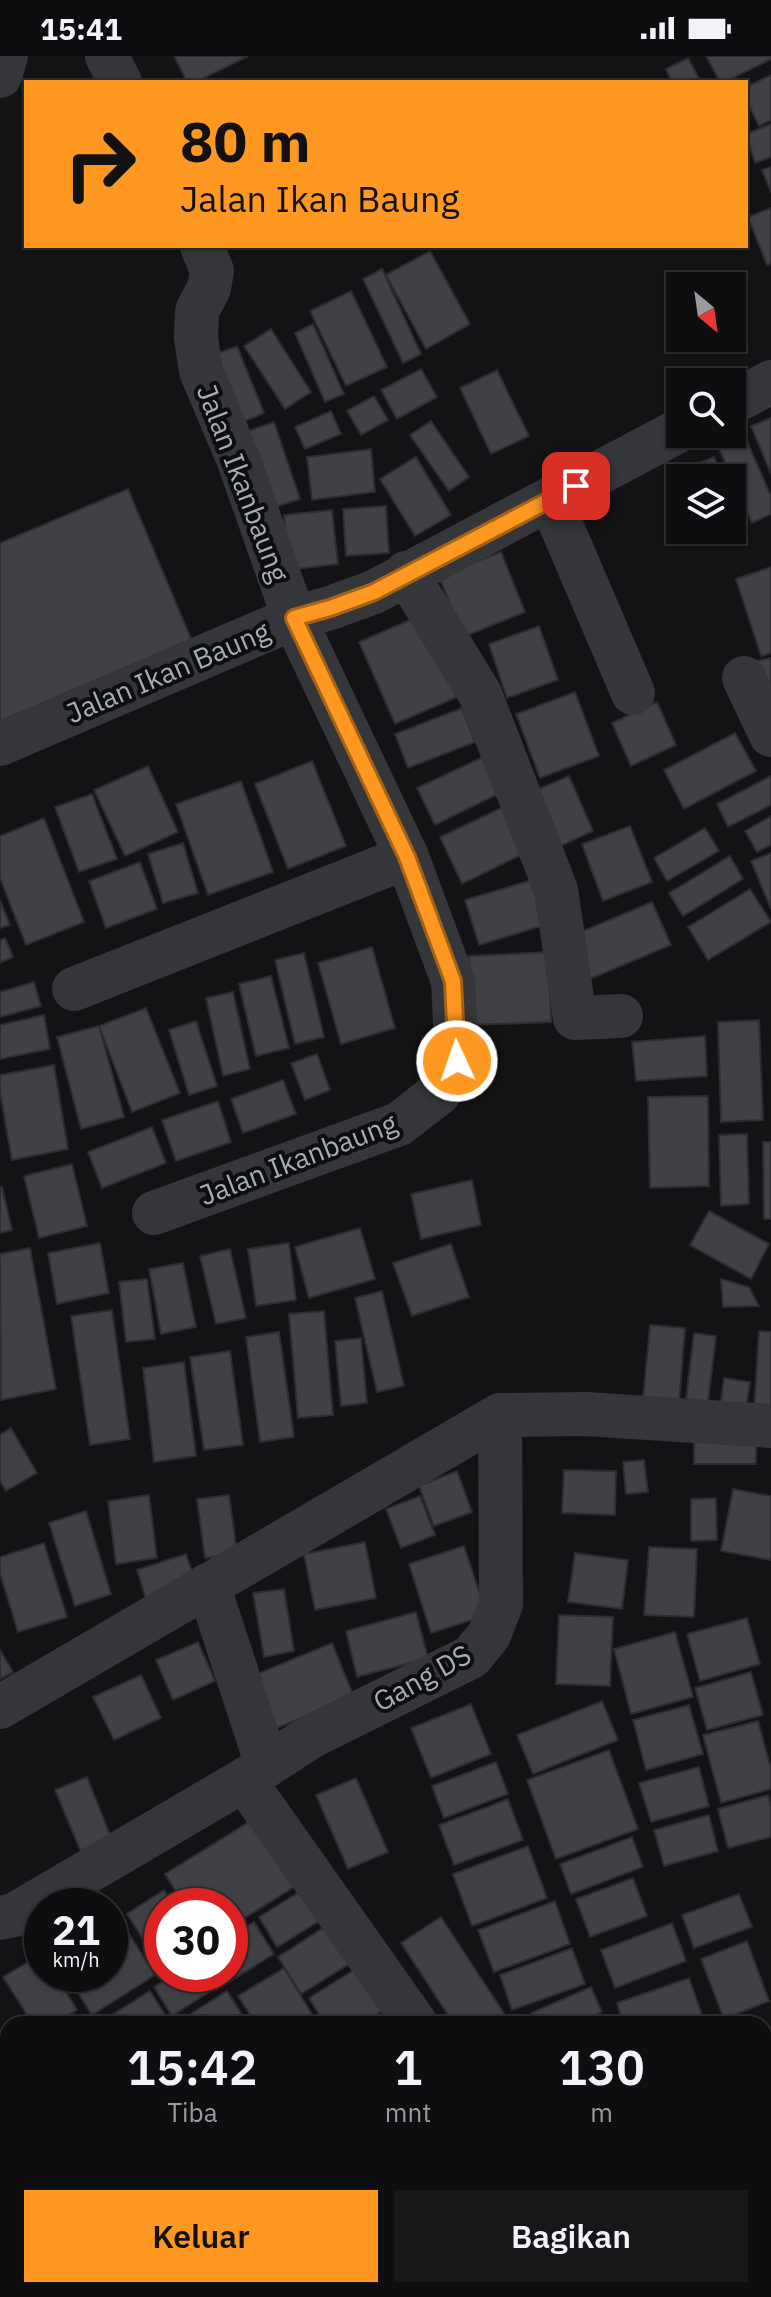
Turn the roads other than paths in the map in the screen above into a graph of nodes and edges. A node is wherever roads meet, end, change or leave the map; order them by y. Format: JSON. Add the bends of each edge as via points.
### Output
{"nodes":[{"id":1,"x":6,"y":56,"type":"edge"},
{"id":2,"x":107,"y":56,"type":"edge"},
{"id":3,"x":0,"y":76,"type":"edge"},
{"id":4,"x":119,"y":80,"type":"edge"},
{"id":5,"x":203,"y":248,"type":"edge"},
{"id":6,"x":771,"y":382,"type":"edge"},
{"id":7,"x":746,"y":395,"type":"edge"},
{"id":8,"x":666,"y":437,"type":"edge"},
{"id":9,"x":550,"y":499,"type":"junction"},
{"id":10,"x":406,"y":573,"type":"junction"},
{"id":11,"x":294,"y":618,"type":"junction"},
{"id":12,"x":744,"y":678,"type":"dead end"},
{"id":13,"x":633,"y":693,"type":"dead end"},
{"id":14,"x":771,"y":735,"type":"edge"},
{"id":15,"x":0,"y":744,"type":"edge"},
{"id":16,"x":407,"y":857,"type":"junction"},
{"id":17,"x":74,"y":989,"type":"dead end"},
{"id":18,"x":621,"y":1016,"type":"dead end"},
{"id":19,"x":154,"y":1213,"type":"dead end"},
{"id":20,"x":500,"y":1415,"type":"junction"},
{"id":21,"x":771,"y":1426,"type":"edge"},
{"id":22,"x":208,"y":1585,"type":"junction"},
{"id":23,"x":0,"y":1707,"type":"edge"},
{"id":24,"x":256,"y":1773,"type":"junction"},
{"id":25,"x":0,"y":1918,"type":"edge"},
{"id":26,"x":411,"y":2016,"type":"edge"}],
"edges":[{"from":1,"to":3,"type":"street"},
{"from":2,"to":4,"type":"street"},
{"from":5,"to":11,"type":"street","name":"Jalan Ikanbaung","via":[[212,271],[197,311],[201,371]]},
{"from":6,"to":7,"type":"street"},
{"from":8,"to":9,"type":"street","name":"Jalan Ikan Baung"},
{"from":9,"to":10,"type":"street","name":"Jalan Ikan Baung"},
{"from":9,"to":13,"type":"street"},
{"from":10,"to":11,"type":"street","name":"Jalan Ikan Baung","via":[[374,592]]},
{"from":10,"to":18,"type":"street","via":[[480,694],[556,890],[575,1018]]},
{"from":11,"to":15,"type":"street","name":"Jalan Ikan Baung"},
{"from":11,"to":16,"type":"street","name":"Jalan Ikanbaung"},
{"from":12,"to":14,"type":"street"},
{"from":16,"to":17,"type":"street"},
{"from":16,"to":19,"type":"street","name":"Jalan Ikanbaung","via":[[453,981],[457,1061],[450,1079],[399,1124]]},
{"from":20,"to":21,"type":"street","via":[[586,1414]]},
{"from":20,"to":22,"type":"street"},
{"from":20,"to":24,"type":"street","name":"Gang DS","via":[[501,1604],[489,1635],[471,1657],[312,1736]]},
{"from":22,"to":23,"type":"street"},
{"from":22,"to":24,"type":"street"},
{"from":24,"to":25,"type":"street","name":"Gang DS","via":[[14,1915]]},
{"from":24,"to":26,"type":"street"}]}
